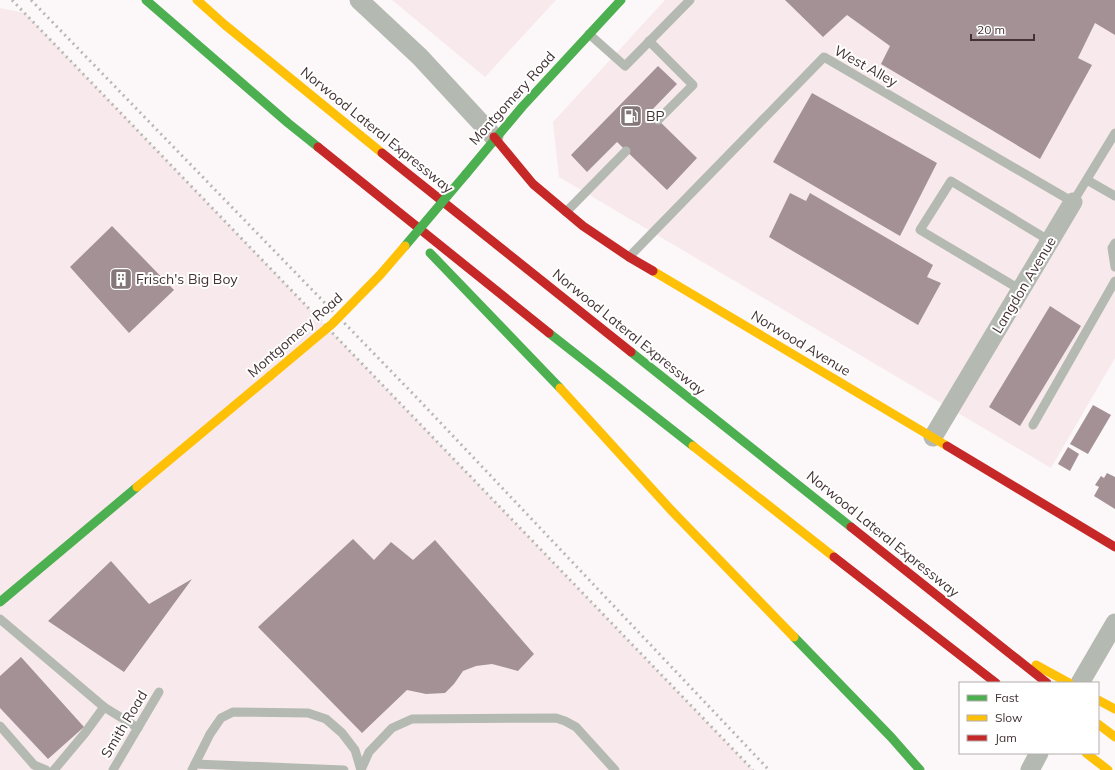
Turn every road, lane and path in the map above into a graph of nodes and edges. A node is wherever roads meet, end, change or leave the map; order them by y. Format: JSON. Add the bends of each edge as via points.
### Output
{"nodes":[{"id":1,"x":146,"y":0,"type":"edge"},
{"id":2,"x":197,"y":0,"type":"edge"},
{"id":3,"x":359,"y":0,"type":"edge"},
{"id":4,"x":621,"y":0,"type":"edge"},
{"id":5,"x":690,"y":0,"type":"edge"},
{"id":6,"x":589,"y":34,"type":"junction"},
{"id":7,"x":649,"y":41,"type":"junction"},
{"id":8,"x":658,"y":120,"type":"dead end"},
{"id":9,"x":1115,"y":133,"type":"edge"},
{"id":10,"x":494,"y":138,"type":"junction"},
{"id":11,"x":626,"y":151,"type":"dead end"},
{"id":12,"x":1087,"y":180,"type":"junction"},
{"id":13,"x":370,"y":190,"type":"junction"},
{"id":14,"x":1115,"y":196,"type":"edge"},
{"id":15,"x":1073,"y":202,"type":"junction"},
{"id":16,"x":566,"y":212,"type":"junction"},
{"id":17,"x":1050,"y":241,"type":"junction"},
{"id":18,"x":1115,"y":243,"type":"edge"},
{"id":19,"x":629,"y":257,"type":"junction"},
{"id":20,"x":1115,"y":267,"type":"edge"},
{"id":21,"x":1115,"y":281,"type":"edge"},
{"id":22,"x":1021,"y":290,"type":"junction"},
{"id":23,"x":1033,"y":425,"type":"dead end"},
{"id":24,"x":933,"y":437,"type":"junction"},
{"id":25,"x":1115,"y":547,"type":"edge"},
{"id":26,"x":0,"y":602,"type":"edge"},
{"id":27,"x":0,"y":619,"type":"edge"},
{"id":28,"x":1115,"y":623,"type":"edge"},
{"id":29,"x":996,"y":642,"type":"junction"},
{"id":30,"x":995,"y":682,"type":"edge"},
{"id":31,"x":1046,"y":682,"type":"edge"},
{"id":32,"x":1067,"y":682,"type":"edge"},
{"id":33,"x":1081,"y":682,"type":"edge"},
{"id":34,"x":159,"y":692,"type":"dead end"},
{"id":35,"x":1099,"y":701,"type":"edge"},
{"id":36,"x":104,"y":707,"type":"junction"},
{"id":37,"x":1115,"y":709,"type":"edge"},
{"id":38,"x":1099,"y":725,"type":"edge"},
{"id":39,"x":0,"y":726,"type":"edge"},
{"id":40,"x":138,"y":728,"type":"junction"},
{"id":41,"x":1115,"y":737,"type":"edge"},
{"id":42,"x":1087,"y":754,"type":"edge"},
{"id":43,"x":193,"y":767,"type":"edge"},
{"id":44,"x":46,"y":770,"type":"edge"},
{"id":45,"x":54,"y":770,"type":"edge"},
{"id":46,"x":113,"y":770,"type":"edge"},
{"id":47,"x":344,"y":770,"type":"edge"},
{"id":48,"x":361,"y":770,"type":"edge"},
{"id":49,"x":615,"y":770,"type":"edge"},
{"id":50,"x":920,"y":770,"type":"edge"},
{"id":51,"x":1108,"y":770,"type":"edge"}],
"edges":[{"from":1,"to":13,"type":"main road"},
{"from":2,"to":29,"type":"main road","name":"Norwood Lateral Expressway","via":[[224,25],[398,166]]},
{"from":3,"to":10,"type":"street","via":[[420,57]]},
{"from":4,"to":6,"type":"main road","name":"Montgomery Road"},
{"from":5,"to":7,"type":"lane"},
{"from":6,"to":7,"type":"lane","via":[[625,66]]},
{"from":6,"to":10,"type":"main road","name":"Montgomery Road"},
{"from":7,"to":8,"type":"lane","via":[[693,85]]},
{"from":9,"to":12,"type":"lane","name":"Langdon Avenue"},
{"from":10,"to":16,"type":"main road","name":"Norwood Avenue","via":[[533,184]]},
{"from":10,"to":26,"type":"main road","name":"Montgomery Road","bridge":true,"via":[[380,275],[332,324]]},
{"from":11,"to":16,"type":"lane"},
{"from":12,"to":14,"type":"lane"},
{"from":12,"to":15,"type":"lane","name":"Langdon Avenue"},
{"from":13,"to":30,"type":"main road"},
{"from":13,"to":50,"type":"main road","via":[[552,379],[671,510]]},
{"from":15,"to":17,"type":"street","name":"Langdon Avenue"},
{"from":15,"to":19,"type":"lane","name":"West Alley","via":[[824,57]]},
{"from":16,"to":19,"type":"main road","name":"Norwood Avenue"},
{"from":17,"to":22,"type":"street","name":"Langdon Avenue"},
{"from":17,"to":22,"type":"lane","via":[[951,180],[920,230]]},
{"from":18,"to":20,"type":"lane","via":[[1112,248]]},
{"from":19,"to":24,"type":"main road","name":"Norwood Avenue"},
{"from":21,"to":23,"type":"lane"},
{"from":22,"to":24,"type":"street","name":"Langdon Avenue"},
{"from":24,"to":25,"type":"main road","name":"Norwood Avenue"},
{"from":27,"to":36,"type":"lane"},
{"from":28,"to":33,"type":"street"},
{"from":29,"to":31,"type":"main road","name":"Norwood Lateral Expressway"},
{"from":29,"to":32,"type":"main road"},
{"from":34,"to":40,"type":"lane","name":"Smith Road"},
{"from":35,"to":37,"type":"main road"},
{"from":36,"to":40,"type":"lane"},
{"from":36,"to":45,"type":"lane"},
{"from":38,"to":41,"type":"main road"},
{"from":39,"to":44,"type":"lane","via":[[34,765]]},
{"from":40,"to":46,"type":"lane","name":"Smith Road"},
{"from":42,"to":51,"type":"main road"},
{"from":43,"to":47,"type":"lane"},
{"from":43,"to":48,"type":"lane","via":[[210,734],[222,718],[232,712],[308,713],[326,719],[342,734],[355,750]]},
{"from":48,"to":49,"type":"lane","via":[[369,752],[392,728],[412,719],[556,718],[576,727]]}]}
